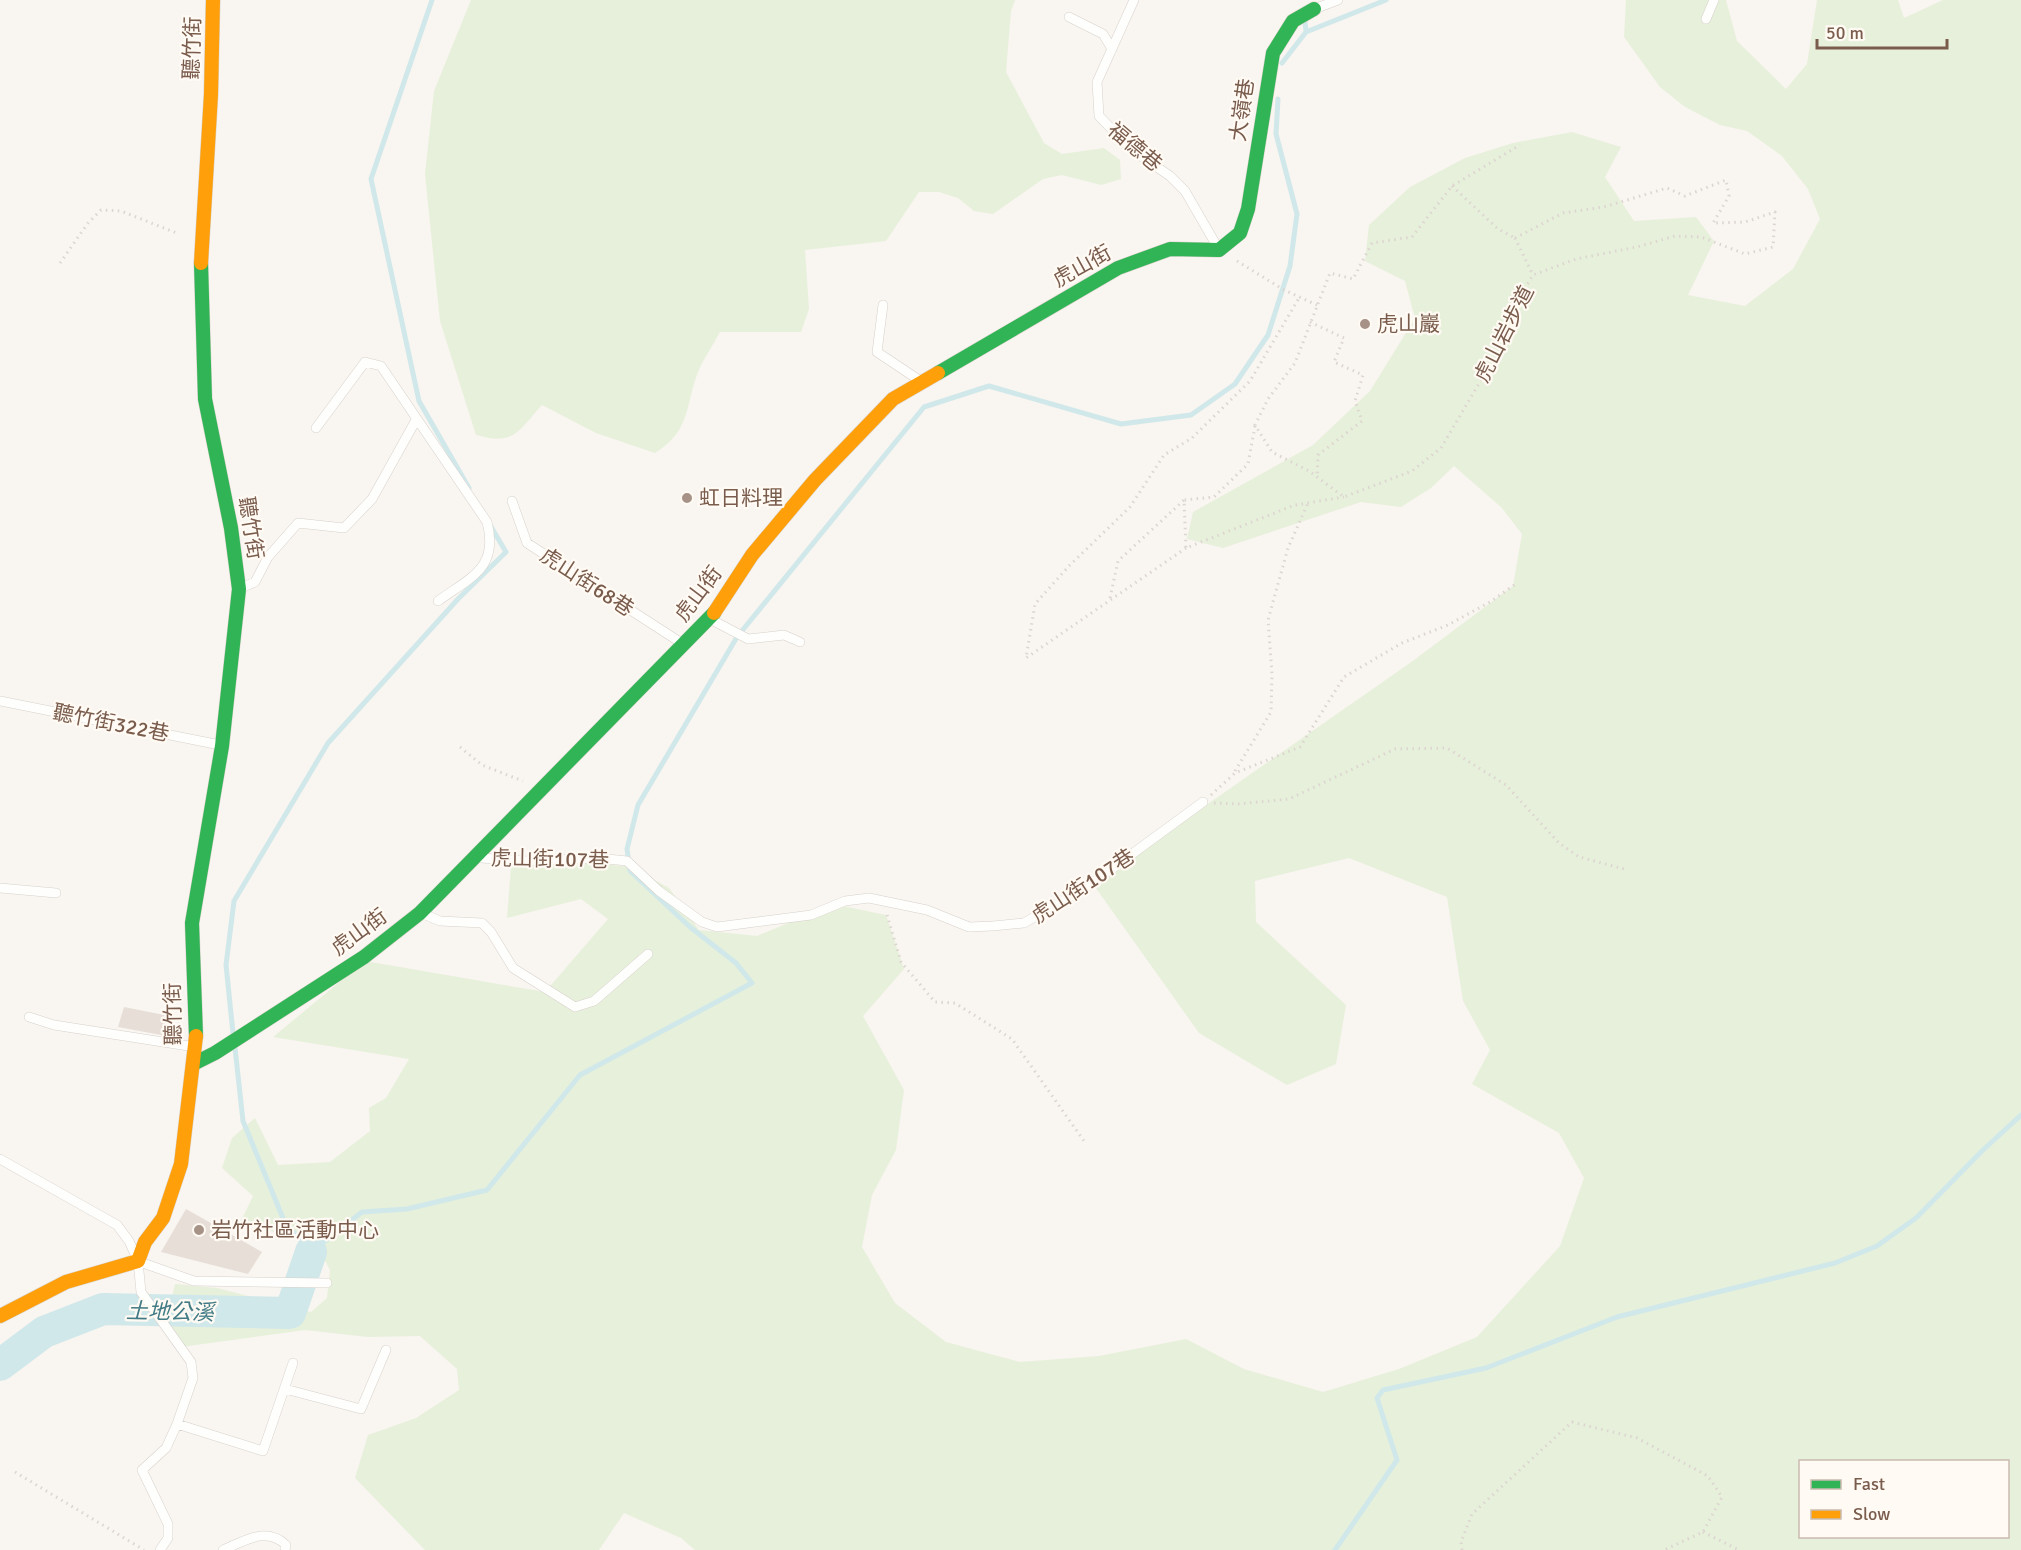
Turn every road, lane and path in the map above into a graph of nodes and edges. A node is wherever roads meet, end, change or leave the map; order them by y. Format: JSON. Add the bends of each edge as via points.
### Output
{"nodes":[{"id":1,"x":213,"y":0,"type":"edge"},
{"id":2,"x":1134,"y":0,"type":"edge"},
{"id":3,"x":1338,"y":0,"type":"edge"},
{"id":4,"x":1714,"y":0,"type":"edge"},
{"id":5,"x":1314,"y":9,"type":"joint"},
{"id":6,"x":1069,"y":17,"type":"dead end"},
{"id":7,"x":1706,"y":19,"type":"dead end"},
{"id":8,"x":1112,"y":49,"type":"junction"},
{"id":9,"x":1520,"y":145,"type":"dead end"},
{"id":10,"x":1452,"y":186,"type":"junction"},
{"id":11,"x":1515,"y":238,"type":"junction"},
{"id":12,"x":200,"y":242,"type":"junction"},
{"id":13,"x":1219,"y":250,"type":"junction"},
{"id":14,"x":60,"y":263,"type":"dead end"},
{"id":15,"x":1533,"y":275,"type":"junction"},
{"id":16,"x":1299,"y":298,"type":"junction"},
{"id":17,"x":883,"y":305,"type":"dead end"},
{"id":18,"x":1317,"y":305,"type":"junction"},
{"id":19,"x":1310,"y":322,"type":"junction"},
{"id":20,"x":921,"y":382,"type":"junction"},
{"id":21,"x":416,"y":420,"type":"junction"},
{"id":22,"x":1255,"y":425,"type":"junction"},
{"id":23,"x":316,"y":428,"type":"dead end"},
{"id":24,"x":1317,"y":477,"type":"junction"},
{"id":25,"x":1344,"y":497,"type":"junction"},
{"id":26,"x":1184,"y":500,"type":"junction"},
{"id":27,"x":512,"y":501,"type":"dead end"},
{"id":28,"x":1308,"y":503,"type":"junction"},
{"id":29,"x":1186,"y":548,"type":"junction"},
{"id":30,"x":1517,"y":583,"type":"dead end"},
{"id":31,"x":239,"y":589,"type":"junction"},
{"id":32,"x":1110,"y":598,"type":"junction"},
{"id":33,"x":438,"y":601,"type":"dead end"},
{"id":34,"x":710,"y":619,"type":"junction"},
{"id":35,"x":800,"y":642,"type":"dead end"},
{"id":36,"x":685,"y":646,"type":"junction"},
{"id":37,"x":0,"y":701,"type":"edge"},
{"id":38,"x":222,"y":746,"type":"junction"},
{"id":39,"x":460,"y":747,"type":"dead end"},
{"id":40,"x":1234,"y":772,"type":"junction"},
{"id":41,"x":544,"y":788,"type":"junction"},
{"id":42,"x":1203,"y":802,"type":"junction"},
{"id":43,"x":475,"y":858,"type":"junction"},
{"id":44,"x":1628,"y":870,"type":"dead end"},
{"id":45,"x":0,"y":888,"type":"edge"},
{"id":46,"x":56,"y":893,"type":"dead end"},
{"id":47,"x":883,"y":903,"type":"junction"},
{"id":48,"x":420,"y":913,"type":"junction"},
{"id":49,"x":648,"y":954,"type":"dead end"},
{"id":50,"x":29,"y":1017,"type":"dead end"},
{"id":51,"x":196,"y":1047,"type":"junction"},
{"id":52,"x":195,"y":1063,"type":"junction"},
{"id":53,"x":1084,"y":1141,"type":"dead end"},
{"id":54,"x":0,"y":1159,"type":"edge"},
{"id":55,"x":138,"y":1261,"type":"junction"},
{"id":56,"x":327,"y":1283,"type":"dead end"},
{"id":57,"x":0,"y":1316,"type":"edge"},
{"id":58,"x":386,"y":1350,"type":"dead end"},
{"id":59,"x":293,"y":1363,"type":"dead end"},
{"id":60,"x":285,"y":1389,"type":"junction"},
{"id":61,"x":177,"y":1424,"type":"junction"},
{"id":62,"x":15,"y":1472,"type":"dead end"},
{"id":63,"x":1703,"y":1532,"type":"junction"},
{"id":64,"x":144,"y":1550,"type":"edge"},
{"id":65,"x":160,"y":1550,"type":"edge"},
{"id":66,"x":223,"y":1550,"type":"edge"},
{"id":67,"x":285,"y":1550,"type":"edge"},
{"id":68,"x":1462,"y":1550,"type":"edge"},
{"id":69,"x":1664,"y":1550,"type":"edge"},
{"id":70,"x":1739,"y":1550,"type":"edge"}],
"edges":[{"from":1,"to":12,"type":"street","name":"聽竹街","via":[[212,94]]},
{"from":2,"to":8,"type":"lane","name":"福德巷"},
{"from":3,"to":5,"type":"lane","name":"大嶺巷"},
{"from":4,"to":7,"type":"lane"},
{"from":5,"to":13,"type":"street","name":"大嶺巷","via":[[1293,21],[1273,53],[1248,209],[1240,232]]},
{"from":6,"to":8,"type":"lane","via":[[1103,34]]},
{"from":8,"to":13,"type":"lane","name":"福德巷","via":[[1097,82],[1099,116],[1132,150],[1185,191]]},
{"from":9,"to":10,"type":"path"},
{"from":10,"to":11,"type":"path","via":[[1498,229]]},
{"from":10,"to":18,"type":"path","via":[[1412,237],[1372,243],[1353,279],[1330,273]]},
{"from":11,"to":15,"type":"path"},
{"from":11,"to":15,"type":"path","name":"虎山岩步道","via":[[1563,213],[1604,207],[1667,188],[1685,196],[1726,180],[1729,196],[1713,223],[1745,222],[1774,212],[1773,247],[1754,252],[1745,254],[1701,237],[1675,236],[1576,259]]},
{"from":12,"to":14,"type":"path","via":[[121,211],[102,210]]},
{"from":12,"to":31,"type":"street","name":"聽竹街","via":[[205,399]]},
{"from":13,"to":16,"type":"path"},
{"from":13,"to":20,"type":"street","name":"虎山街","via":[[1170,249],[1118,268]]},
{"from":15,"to":25,"type":"path","name":"虎山岩步道","via":[[1508,316],[1484,375],[1442,448],[1412,471]]},
{"from":16,"to":18,"type":"path"},
{"from":16,"to":32,"type":"path","name":"虎山岩步道","via":[[1250,381],[1192,438],[1164,455],[1130,507],[1035,604],[1026,658]]},
{"from":17,"to":20,"type":"lane","via":[[877,352]]},
{"from":18,"to":19,"type":"path"},
{"from":19,"to":22,"type":"path","via":[[1295,363],[1268,399]]},
{"from":19,"to":24,"type":"path","via":[[1344,338],[1334,362],[1362,375],[1355,401],[1362,421],[1318,455]]},
{"from":20,"to":34,"type":"street","name":"虎山街","via":[[893,399],[815,480],[752,555]]},
{"from":21,"to":23,"type":"lane","via":[[381,366],[365,362]]},
{"from":21,"to":31,"type":"lane","via":[[372,499],[344,528],[298,523],[268,557],[255,582]]},
{"from":21,"to":33,"type":"lane","via":[[487,522],[490,537],[489,555],[479,571]]},
{"from":22,"to":24,"type":"path","via":[[1272,452]]},
{"from":22,"to":26,"type":"path","via":[[1248,464],[1214,497]]},
{"from":24,"to":25,"type":"path"},
{"from":25,"to":28,"type":"path","name":"虎山岩步道"},
{"from":26,"to":29,"type":"path"},
{"from":26,"to":32,"type":"path","via":[[1118,561]]},
{"from":27,"to":36,"type":"lane","name":"虎山街68巷","via":[[527,543]]},
{"from":28,"to":29,"type":"path","name":"虎山岩步道"},
{"from":28,"to":40,"type":"path","via":[[1288,548],[1268,620],[1271,712]]},
{"from":29,"to":32,"type":"path","name":"虎山岩步道"},
{"from":30,"to":40,"type":"path","via":[[1448,625],[1402,643],[1344,677],[1300,747]]},
{"from":31,"to":38,"type":"street","name":"聽竹街"},
{"from":34,"to":35,"type":"lane","via":[[748,639],[784,634]]},
{"from":34,"to":36,"type":"street","name":"虎山街"},
{"from":36,"to":41,"type":"street","name":"虎山街"},
{"from":37,"to":38,"type":"lane","name":"聽竹街322巷"},
{"from":38,"to":51,"type":"street","name":"聽竹街","via":[[192,923]]},
{"from":39,"to":41,"type":"path","via":[[482,765]]},
{"from":40,"to":42,"type":"path"},
{"from":41,"to":43,"type":"street","name":"虎山街"},
{"from":42,"to":44,"type":"path","via":[[1238,804],[1289,799],[1395,749],[1446,748],[1506,785],[1559,843],[1579,857]]},
{"from":42,"to":47,"type":"lane","name":"虎山街107巷","via":[[1087,887],[1024,923],[969,927],[927,910]]},
{"from":43,"to":47,"type":"lane","name":"虎山街107巷","via":[[627,861],[659,891],[702,922],[717,927],[811,915],[845,901],[869,898]]},
{"from":43,"to":48,"type":"street","name":"虎山街"},
{"from":45,"to":46,"type":"lane"},
{"from":47,"to":53,"type":"path","via":[[901,962],[919,986],[935,1002],[954,1003],[1012,1039]]},
{"from":48,"to":49,"type":"lane","via":[[440,921],[482,923],[513,968],[575,1007],[594,1001]]},
{"from":48,"to":52,"type":"street","name":"虎山街","via":[[364,957]]},
{"from":50,"to":51,"type":"lane","via":[[54,1025]]},
{"from":51,"to":52,"type":"street","name":"聽竹街"},
{"from":52,"to":55,"type":"street","via":[[181,1164],[163,1218],[145,1242]]},
{"from":54,"to":55,"type":"lane","via":[[117,1225]]},
{"from":55,"to":56,"type":"lane","via":[[194,1281]]},
{"from":55,"to":57,"type":"street","via":[[107,1268],[34,1296]]},
{"from":55,"to":61,"type":"lane","via":[[141,1292],[191,1362],[193,1378]]},
{"from":58,"to":60,"type":"lane","via":[[361,1409]]},
{"from":59,"to":60,"type":"lane"},
{"from":60,"to":61,"type":"lane","via":[[263,1450]]},
{"from":61,"to":65,"type":"lane","via":[[166,1448],[142,1470],[168,1524],[168,1538]]},
{"from":62,"to":64,"type":"path"},
{"from":63,"to":68,"type":"path","via":[[1722,1497],[1708,1476],[1637,1438],[1572,1422],[1472,1514],[1461,1542]]},
{"from":63,"to":69,"type":"path"},
{"from":63,"to":70,"type":"path"},
{"from":66,"to":67,"type":"lane","via":[[262,1534],[279,1538],[286,1545]]}]}
